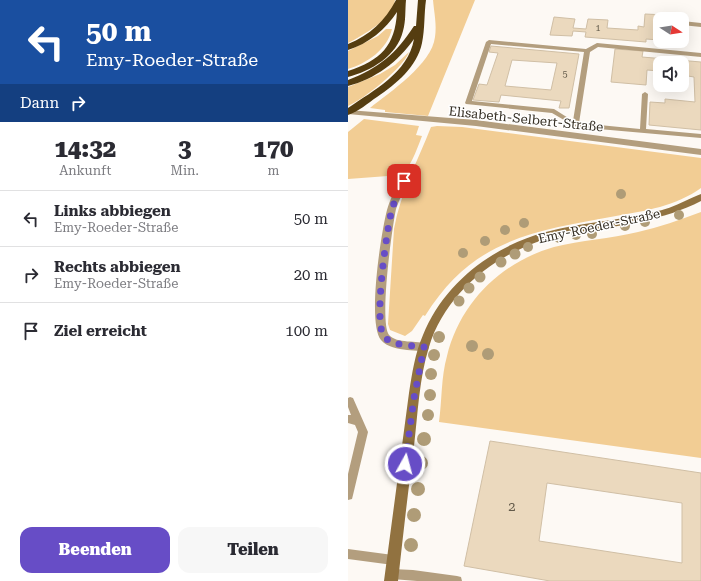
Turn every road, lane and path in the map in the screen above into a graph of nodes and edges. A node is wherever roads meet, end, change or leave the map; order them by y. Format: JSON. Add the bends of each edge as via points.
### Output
{"nodes":[{"id":1,"x":401,"y":0,"type":"edge"},
{"id":2,"x":422,"y":0,"type":"edge"},
{"id":3,"x":420,"y":22,"type":"junction"},
{"id":4,"x":689,"y":24,"type":"edge"},
{"id":5,"x":701,"y":25,"type":"edge"},
{"id":6,"x":348,"y":46,"type":"edge"},
{"id":7,"x":587,"y":51,"type":"junction"},
{"id":8,"x":701,"y":55,"type":"edge"},
{"id":9,"x":348,"y":74,"type":"edge"},
{"id":10,"x":348,"y":82,"type":"edge"},
{"id":11,"x":645,"y":94,"type":"dead end"},
{"id":12,"x":348,"y":112,"type":"edge"},
{"id":13,"x":576,"y":125,"type":"junction"},
{"id":14,"x":643,"y":130,"type":"junction"},
{"id":15,"x":701,"y":136,"type":"edge"},
{"id":16,"x":701,"y":152,"type":"edge"},
{"id":17,"x":404,"y":181,"type":"dead end"},
{"id":18,"x":701,"y":197,"type":"edge"},
{"id":19,"x":424,"y":347,"type":"junction"},
{"id":20,"x":350,"y":401,"type":"dead end"},
{"id":21,"x":348,"y":420,"type":"edge"},
{"id":22,"x":359,"y":421,"type":"junction"},
{"id":23,"x":348,"y":495,"type":"edge"},
{"id":24,"x":348,"y":554,"type":"edge"},
{"id":25,"x":394,"y":560,"type":"junction"},
{"id":26,"x":391,"y":578,"type":"edge"},
{"id":27,"x":457,"y":581,"type":"edge"}],
"edges":[{"from":1,"to":6,"type":"highway","via":[[377,31]]},
{"from":1,"to":9,"type":"highway","via":[[399,32],[394,44],[368,66]]},
{"from":2,"to":3,"type":"highway"},
{"from":3,"to":10,"type":"highway","via":[[412,38],[392,61],[365,77]]},
{"from":3,"to":12,"type":"highway","via":[[416,49],[405,67],[382,88]]},
{"from":4,"to":5,"type":"lane"},
{"from":7,"to":8,"type":"lane","via":[[597,46]]},
{"from":7,"to":13,"type":"lane"},
{"from":7,"to":13,"type":"lane","via":[[489,42],[468,103],[554,111]]},
{"from":11,"to":14,"type":"lane"},
{"from":12,"to":16,"type":"street","name":"Elisabeth-Selbert-Straße","via":[[476,123]]},
{"from":13,"to":14,"type":"lane"},
{"from":14,"to":15,"type":"lane"},
{"from":17,"to":19,"type":"street","via":[[392,209],[379,323],[387,340]]},
{"from":18,"to":19,"type":"street","name":"Emy-Roeder-Straße","via":[[667,212],[544,235],[499,254],[456,290],[434,322]]},
{"from":19,"to":25,"type":"street","name":"Emy-Roeder-Straße","via":[[414,398]]},
{"from":20,"to":22,"type":"lane"},
{"from":21,"to":22,"type":"lane"},
{"from":22,"to":23,"type":"lane","via":[[363,432]]},
{"from":24,"to":25,"type":"lane"},
{"from":25,"to":26,"type":"street","name":"Emy-Roeder-Straße"},
{"from":26,"to":27,"type":"lane","via":[[413,575]]}]}
